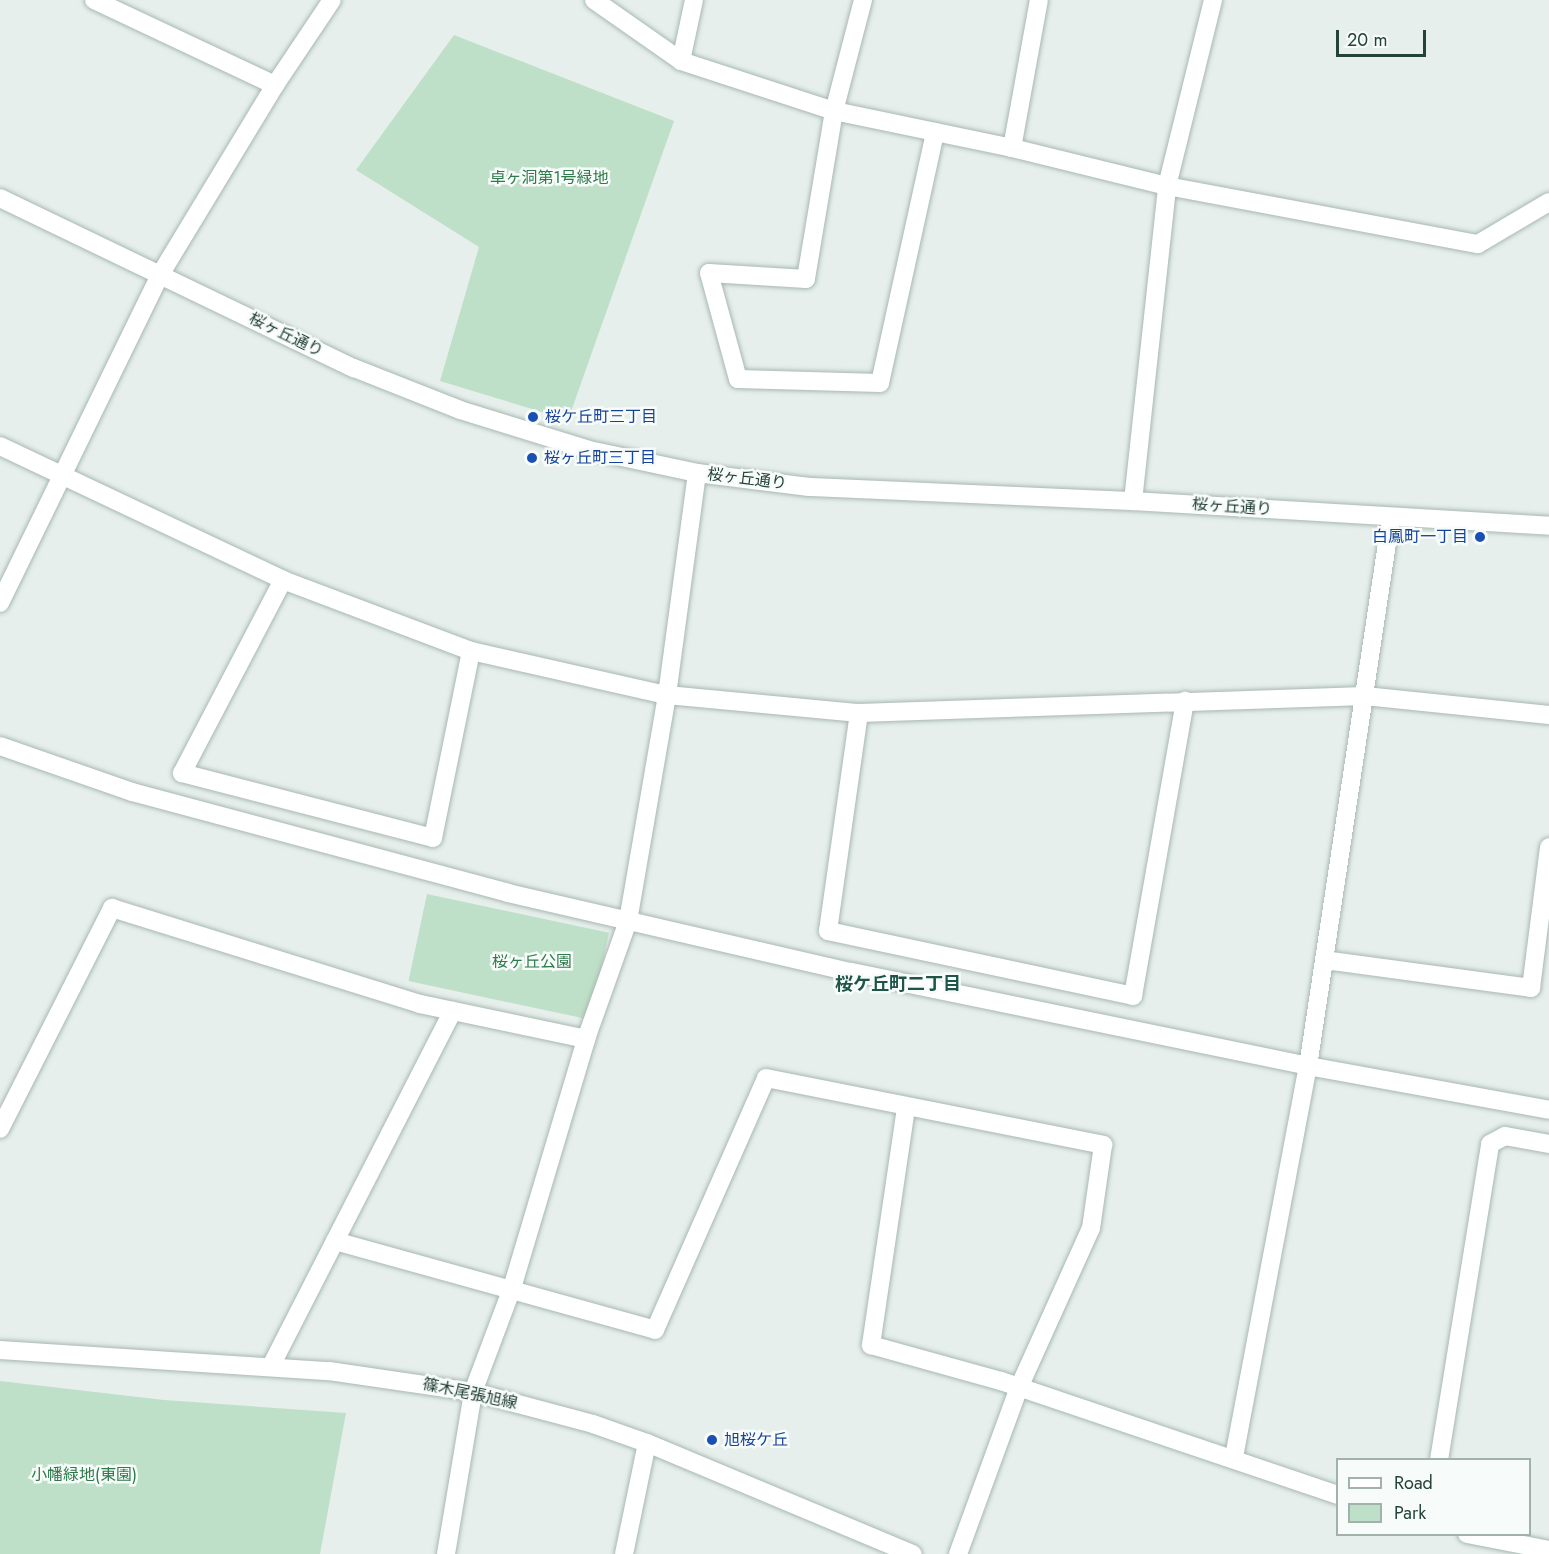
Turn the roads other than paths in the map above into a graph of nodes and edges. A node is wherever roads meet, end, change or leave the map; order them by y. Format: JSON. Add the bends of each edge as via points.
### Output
{"nodes":[{"id":1,"x":94,"y":0,"type":"edge"},
{"id":2,"x":332,"y":0,"type":"edge"},
{"id":3,"x":594,"y":0,"type":"edge"},
{"id":4,"x":694,"y":0,"type":"edge"},
{"id":5,"x":863,"y":0,"type":"edge"},
{"id":6,"x":1039,"y":0,"type":"edge"},
{"id":7,"x":1213,"y":0,"type":"edge"},
{"id":8,"x":681,"y":61,"type":"junction"},
{"id":9,"x":275,"y":85,"type":"junction"},
{"id":10,"x":834,"y":111,"type":"junction"},
{"id":11,"x":935,"y":132,"type":"junction"},
{"id":12,"x":1012,"y":148,"type":"junction"},
{"id":13,"x":1167,"y":186,"type":"junction"},
{"id":14,"x":0,"y":198,"type":"edge"},
{"id":15,"x":1549,"y":202,"type":"edge"},
{"id":16,"x":160,"y":275,"type":"junction"},
{"id":17,"x":0,"y":446,"type":"edge"},
{"id":18,"x":697,"y":473,"type":"junction"},
{"id":19,"x":62,"y":476,"type":"junction"},
{"id":20,"x":1133,"y":501,"type":"junction"},
{"id":21,"x":1391,"y":517,"type":"junction"},
{"id":22,"x":1549,"y":526,"type":"edge"},
{"id":23,"x":282,"y":580,"type":"junction"},
{"id":24,"x":0,"y":603,"type":"edge"},
{"id":25,"x":471,"y":651,"type":"junction"},
{"id":26,"x":667,"y":694,"type":"junction"},
{"id":27,"x":1365,"y":696,"type":"junction"},
{"id":28,"x":1185,"y":701,"type":"junction"},
{"id":29,"x":859,"y":713,"type":"junction"},
{"id":30,"x":1549,"y":715,"type":"edge"},
{"id":31,"x":0,"y":747,"type":"edge"},
{"id":32,"x":1549,"y":847,"type":"edge"},
{"id":33,"x":628,"y":921,"type":"junction"},
{"id":34,"x":1325,"y":960,"type":"junction"},
{"id":35,"x":453,"y":1011,"type":"junction"},
{"id":36,"x":586,"y":1039,"type":"junction"},
{"id":37,"x":1308,"y":1066,"type":"junction"},
{"id":38,"x":906,"y":1108,"type":"junction"},
{"id":39,"x":1549,"y":1110,"type":"edge"},
{"id":40,"x":0,"y":1130,"type":"edge"},
{"id":41,"x":1549,"y":1144,"type":"edge"},
{"id":42,"x":334,"y":1241,"type":"junction"},
{"id":43,"x":512,"y":1288,"type":"junction"},
{"id":44,"x":0,"y":1350,"type":"edge"},
{"id":45,"x":271,"y":1366,"type":"junction"},
{"id":46,"x":1018,"y":1390,"type":"junction"},
{"id":47,"x":473,"y":1392,"type":"junction"},
{"id":48,"x":647,"y":1443,"type":"junction"},
{"id":49,"x":1234,"y":1458,"type":"junction"},
{"id":50,"x":1439,"y":1458,"type":"edge"},
{"id":51,"x":1336,"y":1494,"type":"edge"},
{"id":52,"x":1477,"y":1536,"type":"edge"},
{"id":53,"x":1549,"y":1550,"type":"edge"},
{"id":54,"x":446,"y":1554,"type":"edge"},
{"id":55,"x":624,"y":1554,"type":"edge"},
{"id":56,"x":913,"y":1554,"type":"edge"},
{"id":57,"x":958,"y":1554,"type":"edge"}],
"edges":[{"from":1,"to":9,"type":"street"},
{"from":2,"to":9,"type":"street"},
{"from":3,"to":8,"type":"street"},
{"from":4,"to":8,"type":"street"},
{"from":5,"to":10,"type":"street"},
{"from":6,"to":12,"type":"street"},
{"from":7,"to":13,"type":"street"},
{"from":8,"to":10,"type":"street"},
{"from":9,"to":16,"type":"street"},
{"from":10,"to":11,"type":"street"},
{"from":10,"to":11,"type":"street","via":[[806,279],[709,273],[738,379],[880,383]]},
{"from":11,"to":12,"type":"street"},
{"from":12,"to":13,"type":"street"},
{"from":13,"to":15,"type":"street","via":[[1478,244]]},
{"from":13,"to":20,"type":"street"},
{"from":14,"to":16,"type":"street","name":"桜ヶ丘通り"},
{"from":16,"to":18,"type":"street","name":"桜ヶ丘通り","via":[[354,368],[460,410],[589,450]]},
{"from":16,"to":19,"type":"street"},
{"from":17,"to":19,"type":"street"},
{"from":18,"to":20,"type":"street","name":"桜ヶ丘通り","via":[[809,487]]},
{"from":18,"to":26,"type":"street"},
{"from":19,"to":23,"type":"street"},
{"from":19,"to":24,"type":"street"},
{"from":20,"to":21,"type":"street","name":"桜ヶ丘通り"},
{"from":21,"to":22,"type":"street","name":"桜ヶ丘通り"},
{"from":21,"to":27,"type":"street"},
{"from":23,"to":25,"type":"street"},
{"from":23,"to":25,"type":"street","via":[[182,773],[433,838]]},
{"from":25,"to":26,"type":"street"},
{"from":26,"to":29,"type":"street"},
{"from":26,"to":33,"type":"street"},
{"from":27,"to":28,"type":"street"},
{"from":27,"to":30,"type":"street"},
{"from":27,"to":34,"type":"street"},
{"from":28,"to":29,"type":"street"},
{"from":28,"to":29,"type":"street","via":[[1133,996],[828,931]]},
{"from":31,"to":33,"type":"street","via":[[132,792],[429,873]]},
{"from":32,"to":34,"type":"street","via":[[1531,988]]},
{"from":33,"to":36,"type":"street"},
{"from":33,"to":37,"type":"street","via":[[826,967]]},
{"from":34,"to":37,"type":"street"},
{"from":35,"to":36,"type":"street"},
{"from":35,"to":40,"type":"street","via":[[112,908]]},
{"from":35,"to":42,"type":"street"},
{"from":36,"to":43,"type":"street"},
{"from":37,"to":39,"type":"street"},
{"from":37,"to":49,"type":"street"},
{"from":38,"to":43,"type":"street","via":[[766,1078],[655,1330]]},
{"from":38,"to":46,"type":"street","via":[[871,1345],[1001,1381]]},
{"from":38,"to":46,"type":"street","via":[[1103,1145],[1090,1228]]},
{"from":41,"to":50,"type":"street","via":[[1505,1136],[1490,1144]]},
{"from":42,"to":43,"type":"street"},
{"from":42,"to":45,"type":"street"},
{"from":43,"to":47,"type":"street"},
{"from":44,"to":45,"type":"street","name":"篠木尾張旭線"},
{"from":45,"to":47,"type":"street","name":"篠木尾張旭線"},
{"from":46,"to":49,"type":"street"},
{"from":46,"to":57,"type":"street"},
{"from":47,"to":48,"type":"street","name":"篠木尾張旭線","via":[[593,1424]]},
{"from":47,"to":54,"type":"street"},
{"from":48,"to":55,"type":"street"},
{"from":48,"to":56,"type":"street","name":"篠木尾張旭線"},
{"from":49,"to":51,"type":"street"},
{"from":52,"to":53,"type":"street"}]}
